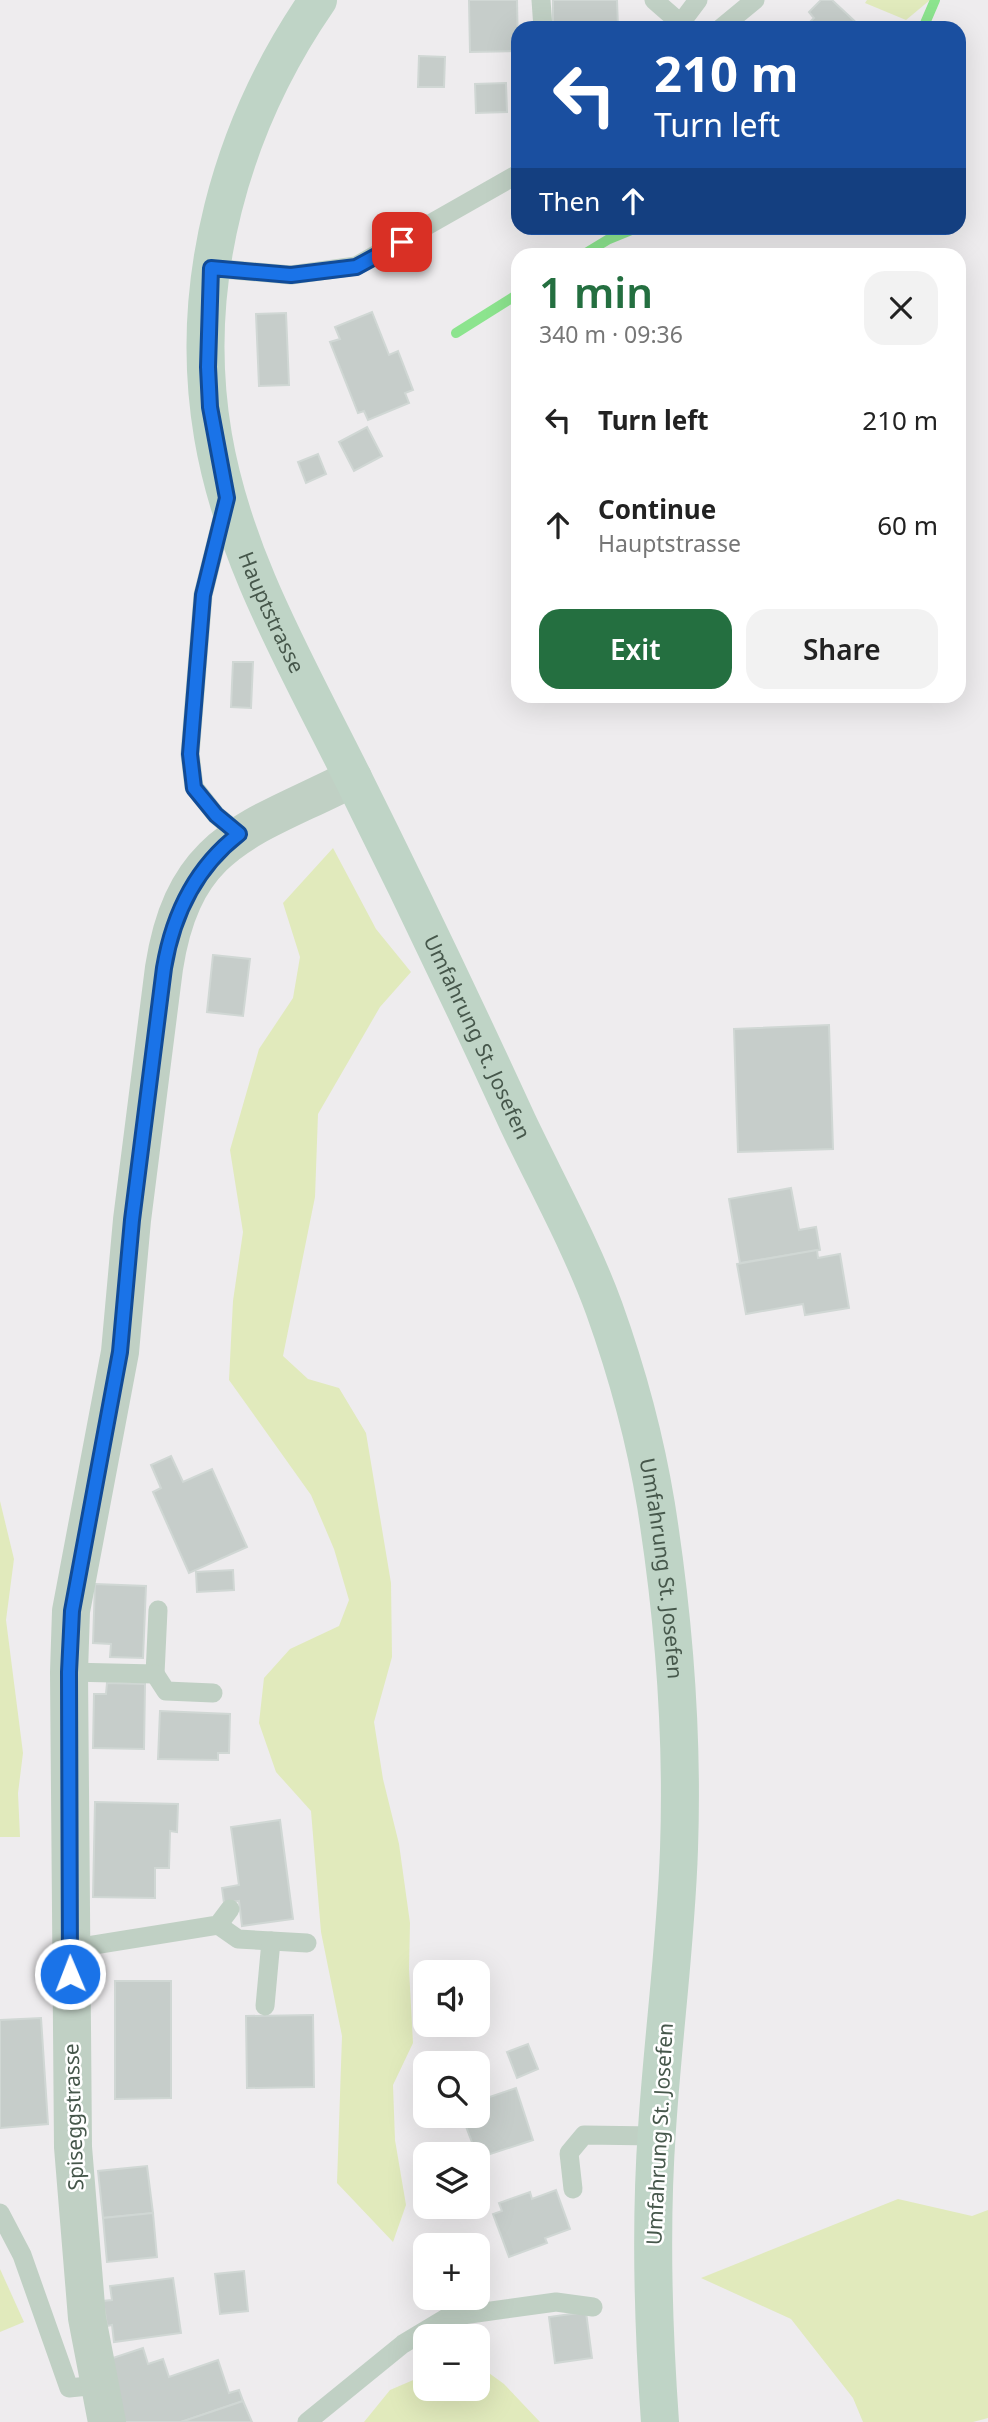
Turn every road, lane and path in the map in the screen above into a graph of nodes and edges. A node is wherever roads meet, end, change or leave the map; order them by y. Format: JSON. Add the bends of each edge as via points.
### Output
{"nodes":[{"id":1,"x":318,"y":0,"type":"edge"},
{"id":2,"x":541,"y":0,"type":"edge"},
{"id":3,"x":654,"y":0,"type":"edge"},
{"id":4,"x":698,"y":0,"type":"edge"},
{"id":5,"x":755,"y":0,"type":"edge"},
{"id":6,"x":542,"y":21,"type":"edge"},
{"id":7,"x":677,"y":21,"type":"edge"},
{"id":8,"x":686,"y":21,"type":"edge"},
{"id":9,"x":730,"y":21,"type":"edge"},
{"id":10,"x":511,"y":178,"type":"edge"},
{"id":11,"x":211,"y":268,"type":"junction"},
{"id":12,"x":227,"y":498,"type":"junction"},
{"id":13,"x":353,"y":778,"type":"junction"},
{"id":14,"x":239,"y":834,"type":"junction"},
{"id":15,"x":158,"y":1610,"type":"dead end"},
{"id":16,"x":69,"y":1672,"type":"junction"},
{"id":17,"x":155,"y":1674,"type":"junction"},
{"id":18,"x":214,"y":1693,"type":"dead end"},
{"id":19,"x":271,"y":1941,"type":"junction"},
{"id":20,"x":307,"y":1943,"type":"dead end"},
{"id":21,"x":69,"y":1950,"type":"junction"},
{"id":22,"x":265,"y":2006,"type":"dead end"},
{"id":23,"x":656,"y":2136,"type":"junction"},
{"id":24,"x":573,"y":2189,"type":"dead end"},
{"id":25,"x":0,"y":2213,"type":"edge"},
{"id":26,"x":593,"y":2307,"type":"dead end"},
{"id":27,"x":97,"y":2385,"type":"junction"},
{"id":28,"x":107,"y":2422,"type":"edge"},
{"id":29,"x":307,"y":2422,"type":"edge"},
{"id":30,"x":660,"y":2422,"type":"edge"}],
"edges":[{"from":1,"to":11,"type":"street","name":"Hauptstrasse","via":[[289,43],[256,107],[236,161]]},
{"from":2,"to":6,"type":"lane"},
{"from":3,"to":7,"type":"lane"},
{"from":4,"to":8,"type":"lane"},
{"from":5,"to":9,"type":"lane"},
{"from":10,"to":11,"type":"lane","via":[[356,267],[291,275]]},
{"from":11,"to":12,"type":"street","name":"Hauptstrasse","via":[[210,407]]},
{"from":12,"to":13,"type":"street","name":"Hauptstrasse","via":[[264,600]]},
{"from":12,"to":14,"type":"lane","via":[[203,595],[190,754],[194,788]]},
{"from":13,"to":14,"type":"street","name":"Spiseggstrasse"},
{"from":13,"to":23,"type":"street","name":"Umfahrung St. Josefen","via":[[602,1303],[639,1417],[675,1639],[678,1730],[679,1849]]},
{"from":14,"to":16,"type":"street","name":"Spiseggstrasse","via":[[223,846],[193,884],[168,939],[120,1352],[72,1611]]},
{"from":15,"to":17,"type":"lane"},
{"from":16,"to":17,"type":"lane"},
{"from":16,"to":21,"type":"street","name":"Spiseggstrasse"},
{"from":17,"to":18,"type":"lane","via":[[166,1691]]},
{"from":19,"to":20,"type":"lane"},
{"from":19,"to":21,"type":"lane","via":[[238,1940],[224,1917]]},
{"from":19,"to":22,"type":"lane"},
{"from":21,"to":27,"type":"street","name":"Spiseggstrasse","via":[[76,2210]]},
{"from":23,"to":24,"type":"lane","via":[[584,2135],[569,2153]]},
{"from":23,"to":30,"type":"street","name":"Umfahrung St. Josefen","via":[[651,2300]]},
{"from":25,"to":27,"type":"lane","via":[[22,2255],[69,2388]]},
{"from":26,"to":29,"type":"lane","via":[[556,2302],[448,2317],[402,2344]]},
{"from":27,"to":28,"type":"street","name":"Spiseggstrasse"}]}
